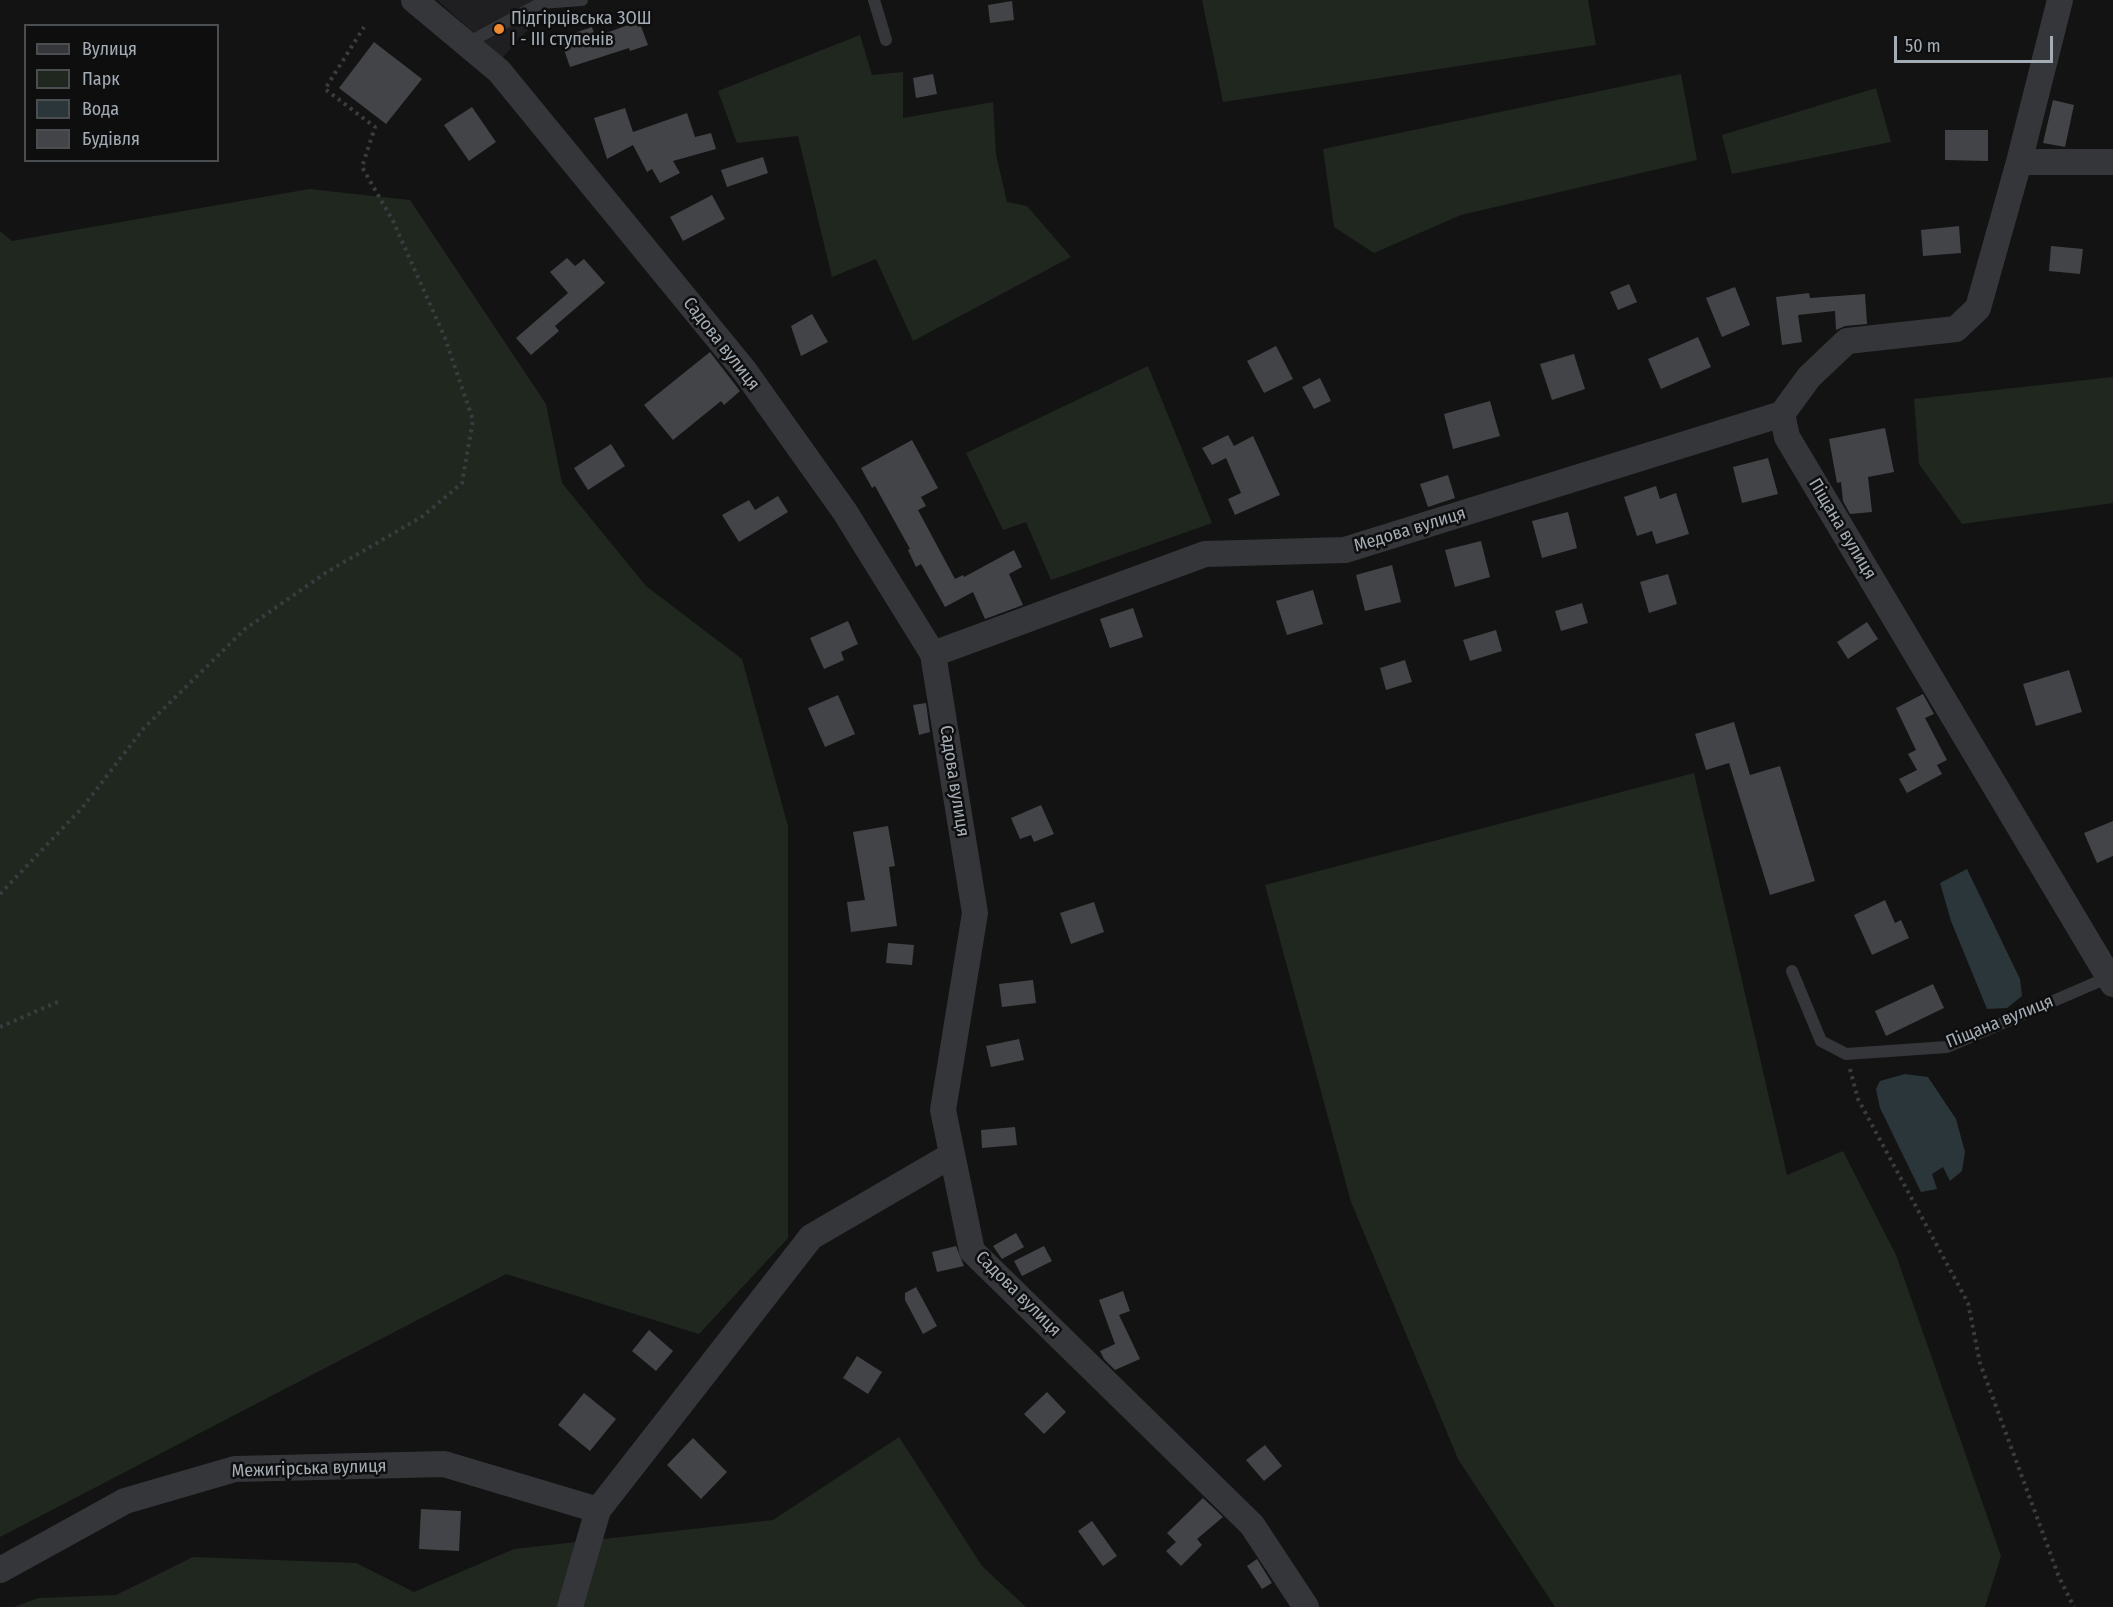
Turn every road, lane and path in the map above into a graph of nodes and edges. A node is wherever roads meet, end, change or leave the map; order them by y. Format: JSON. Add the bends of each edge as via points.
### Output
{"nodes":[{"id":1,"x":414,"y":0,"type":"edge"},
{"id":2,"x":582,"y":0,"type":"edge"},
{"id":3,"x":874,"y":0,"type":"edge"},
{"id":4,"x":2060,"y":0,"type":"edge"},
{"id":5,"x":364,"y":27,"type":"dead end"},
{"id":6,"x":886,"y":39,"type":"dead end"},
{"id":7,"x":465,"y":45,"type":"junction"},
{"id":8,"x":2019,"y":162,"type":"junction"},
{"id":9,"x":2113,"y":162,"type":"edge"},
{"id":10,"x":1782,"y":414,"type":"junction"},
{"id":11,"x":933,"y":654,"type":"junction"},
{"id":12,"x":0,"y":894,"type":"edge"},
{"id":13,"x":1792,"y":971,"type":"dead end"},
{"id":14,"x":2111,"y":980,"type":"edge"},
{"id":15,"x":62,"y":1000,"type":"dead end"},
{"id":16,"x":0,"y":1027,"type":"edge"},
{"id":17,"x":1846,"y":1054,"type":"junction"},
{"id":18,"x":952,"y":1155,"type":"junction"},
{"id":19,"x":598,"y":1510,"type":"junction"},
{"id":20,"x":0,"y":1570,"type":"edge"},
{"id":21,"x":570,"y":1607,"type":"edge"},
{"id":22,"x":1306,"y":1607,"type":"edge"},
{"id":23,"x":2074,"y":1607,"type":"edge"}],
"edges":[{"from":1,"to":7,"type":"street","name":"Садова вулиця"},
{"from":2,"to":7,"type":"lane","via":[[541,3]]},
{"from":3,"to":6,"type":"lane"},
{"from":4,"to":8,"type":"street"},
{"from":5,"to":12,"type":"path","via":[[325,89],[375,128],[362,167],[393,222],[440,327],[473,420],[462,483],[423,516],[327,572],[245,629],[144,728],[81,808]]},
{"from":7,"to":11,"type":"street","name":"Садова вулиця","via":[[499,71],[744,370],[845,512]]},
{"from":8,"to":9,"type":"street"},
{"from":8,"to":10,"type":"street","via":[[1978,308],[1956,329],[1847,341],[1809,377]]},
{"from":10,"to":11,"type":"street","name":"Медова вулиця","via":[[1345,550],[1205,554]]},
{"from":10,"to":14,"type":"street","name":"Піщана вулиця","via":[[1787,437]]},
{"from":11,"to":18,"type":"street","name":"Садова вулиця","via":[[975,913],[943,1110]]},
{"from":13,"to":17,"type":"lane","via":[[1821,1041]]},
{"from":14,"to":17,"type":"lane","name":"Піщана вулиця","via":[[1947,1047]]},
{"from":15,"to":16,"type":"path"},
{"from":17,"to":23,"type":"path","via":[[1858,1099],[1968,1303],[1980,1363],[2059,1577]]},
{"from":18,"to":19,"type":"street","via":[[812,1238]]},
{"from":18,"to":22,"type":"street","name":"Садова вулиця","via":[[972,1251],[1252,1525]]},
{"from":19,"to":20,"type":"street","name":"Межигірська вулиця","via":[[444,1464],[235,1469],[126,1501]]},
{"from":19,"to":21,"type":"street"}]}
